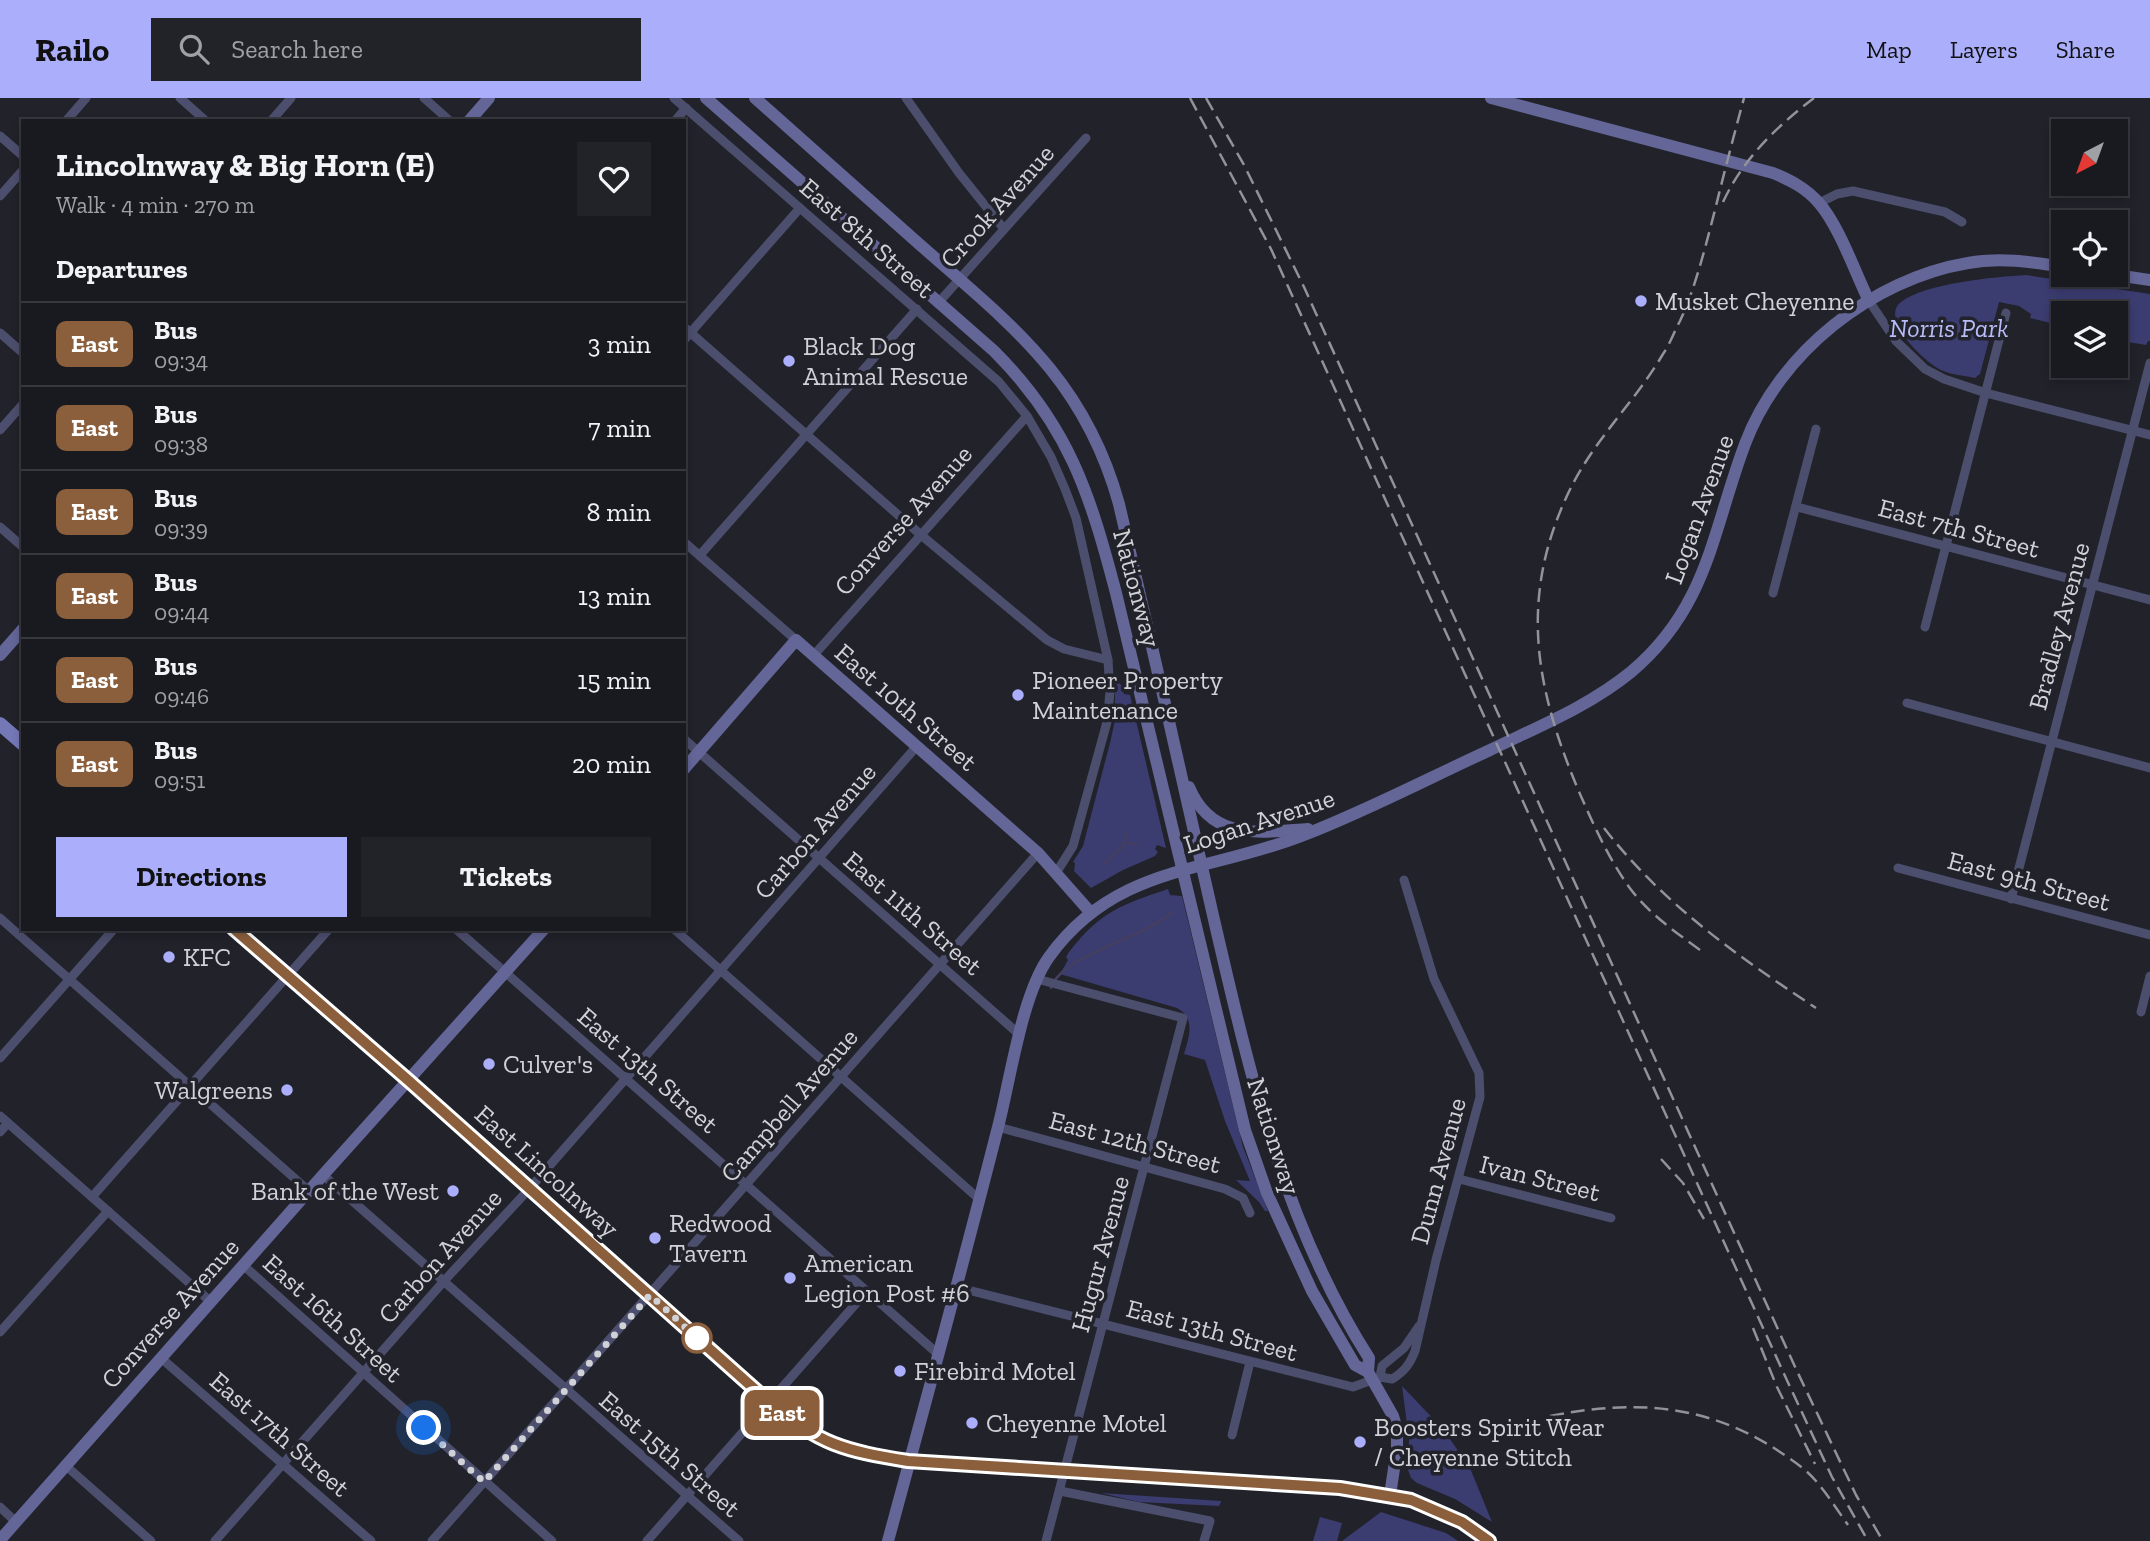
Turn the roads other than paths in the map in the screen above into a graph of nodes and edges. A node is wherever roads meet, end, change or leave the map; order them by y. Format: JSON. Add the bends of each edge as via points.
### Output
{"nodes":[{"id":1,"x":86,"y":98,"type":"edge"},
{"id":2,"x":180,"y":98,"type":"edge"},
{"id":3,"x":291,"y":98,"type":"edge"},
{"id":4,"x":424,"y":98,"type":"edge"},
{"id":5,"x":489,"y":98,"type":"edge"},
{"id":6,"x":674,"y":98,"type":"edge"},
{"id":7,"x":706,"y":98,"type":"edge"},
{"id":8,"x":755,"y":98,"type":"edge"},
{"id":9,"x":906,"y":98,"type":"edge"},
{"id":10,"x":1491,"y":98,"type":"edge"},
{"id":11,"x":685,"y":108,"type":"junction"},
{"id":12,"x":68,"y":119,"type":"edge"},
{"id":13,"x":204,"y":119,"type":"edge"},
{"id":14,"x":273,"y":119,"type":"edge"},
{"id":15,"x":448,"y":119,"type":"edge"},
{"id":16,"x":471,"y":119,"type":"edge"},
{"id":17,"x":676,"y":119,"type":"edge"},
{"id":18,"x":0,"y":136,"type":"edge"},
{"id":19,"x":1086,"y":138,"type":"dead end"},
{"id":20,"x":21,"y":154,"type":"edge"},
{"id":21,"x":21,"y":172,"type":"edge"},
{"id":22,"x":0,"y":196,"type":"edge"},
{"id":23,"x":1819,"y":203,"type":"junction"},
{"id":24,"x":800,"y":208,"type":"junction"},
{"id":25,"x":1962,"y":222,"type":"dead end"},
{"id":26,"x":1004,"y":229,"type":"junction"},
{"id":27,"x":2051,"y":265,"type":"edge"},
{"id":28,"x":2128,"y":277,"type":"edge"},
{"id":29,"x":959,"y":279,"type":"junction"},
{"id":30,"x":2150,"y":280,"type":"edge"},
{"id":31,"x":1870,"y":300,"type":"junction"},
{"id":32,"x":939,"y":302,"type":"junction"},
{"id":33,"x":917,"y":309,"type":"junction"},
{"id":34,"x":2006,"y":313,"type":"dead end"},
{"id":35,"x":0,"y":333,"type":"edge"},
{"id":36,"x":686,"y":333,"type":"edge"},
{"id":37,"x":21,"y":351,"type":"edge"},
{"id":38,"x":2150,"y":363,"type":"edge"},
{"id":39,"x":1986,"y":393,"type":"junction"},
{"id":40,"x":21,"y":406,"type":"edge"},
{"id":41,"x":1027,"y":416,"type":"junction"},
{"id":42,"x":1816,"y":429,"type":"dead end"},
{"id":43,"x":0,"y":430,"type":"edge"},
{"id":44,"x":2133,"y":430,"type":"junction"},
{"id":45,"x":806,"y":434,"type":"junction"},
{"id":46,"x":2150,"y":435,"type":"edge"},
{"id":47,"x":1797,"y":507,"type":"junction"},
{"id":48,"x":0,"y":527,"type":"edge"},
{"id":49,"x":920,"y":535,"type":"junction"},
{"id":50,"x":686,"y":544,"type":"edge"},
{"id":51,"x":21,"y":545,"type":"edge"},
{"id":52,"x":1946,"y":546,"type":"junction"},
{"id":53,"x":700,"y":555,"type":"junction"},
{"id":54,"x":2091,"y":585,"type":"junction"},
{"id":55,"x":1773,"y":593,"type":"dead end"},
{"id":56,"x":2150,"y":600,"type":"edge"},
{"id":57,"x":1925,"y":627,"type":"dead end"},
{"id":58,"x":21,"y":631,"type":"edge"},
{"id":59,"x":796,"y":640,"type":"junction"},
{"id":60,"x":0,"y":655,"type":"edge"},
{"id":61,"x":814,"y":655,"type":"junction"},
{"id":62,"x":1108,"y":660,"type":"junction"},
{"id":63,"x":1907,"y":703,"type":"dead end"},
{"id":64,"x":0,"y":724,"type":"edge"},
{"id":65,"x":686,"y":741,"type":"edge"},
{"id":66,"x":2051,"y":741,"type":"junction"},
{"id":67,"x":21,"y":742,"type":"edge"},
{"id":68,"x":917,"y":746,"type":"junction"},
{"id":69,"x":699,"y":752,"type":"junction"},
{"id":70,"x":1175,"y":754,"type":"junction"},
{"id":71,"x":686,"y":767,"type":"edge"},
{"id":72,"x":2150,"y":768,"type":"edge"},
{"id":73,"x":1319,"y":829,"type":"junction"},
{"id":74,"x":1038,"y":853,"type":"junction"},
{"id":75,"x":819,"y":858,"type":"junction"},
{"id":76,"x":1201,"y":865,"type":"junction"},
{"id":77,"x":1898,"y":867,"type":"dead end"},
{"id":78,"x":1182,"y":870,"type":"junction"},
{"id":79,"x":1056,"y":873,"type":"junction"},
{"id":80,"x":1404,"y":880,"type":"dead end"},
{"id":81,"x":2011,"y":899,"type":"junction"},
{"id":82,"x":1091,"y":913,"type":"junction"},
{"id":83,"x":0,"y":918,"type":"edge"},
{"id":84,"x":112,"y":931,"type":"edge"},
{"id":85,"x":236,"y":931,"type":"edge"},
{"id":86,"x":327,"y":931,"type":"edge"},
{"id":87,"x":458,"y":931,"type":"edge"},
{"id":88,"x":542,"y":931,"type":"edge"},
{"id":89,"x":676,"y":931,"type":"edge"},
{"id":90,"x":2150,"y":935,"type":"edge"},
{"id":91,"x":940,"y":965,"type":"junction"},
{"id":92,"x":720,"y":970,"type":"junction"},
{"id":93,"x":506,"y":973,"type":"junction"},
{"id":94,"x":288,"y":976,"type":"junction"},
{"id":95,"x":2150,"y":976,"type":"edge"},
{"id":96,"x":69,"y":979,"type":"junction"},
{"id":97,"x":1037,"y":979,"type":"junction"},
{"id":98,"x":2141,"y":1012,"type":"dead end"},
{"id":99,"x":1020,"y":1035,"type":"junction"},
{"id":100,"x":0,"y":1058,"type":"edge"},
{"id":101,"x":841,"y":1077,"type":"junction"},
{"id":102,"x":626,"y":1079,"type":"junction"},
{"id":103,"x":409,"y":1081,"type":"junction"},
{"id":104,"x":191,"y":1087,"type":"junction"},
{"id":105,"x":0,"y":1116,"type":"edge"},
{"id":106,"x":8,"y":1123,"type":"junction"},
{"id":107,"x":998,"y":1127,"type":"junction"},
{"id":108,"x":0,"y":1132,"type":"edge"},
{"id":109,"x":1145,"y":1165,"type":"junction"},
{"id":110,"x":323,"y":1175,"type":"junction"},
{"id":111,"x":1458,"y":1179,"type":"junction"},
{"id":112,"x":747,"y":1185,"type":"junction"},
{"id":113,"x":530,"y":1188,"type":"junction"},
{"id":114,"x":309,"y":1191,"type":"junction"},
{"id":115,"x":92,"y":1197,"type":"junction"},
{"id":116,"x":979,"y":1199,"type":"junction"},
{"id":117,"x":108,"y":1211,"type":"junction"},
{"id":118,"x":1250,"y":1213,"type":"dead end"},
{"id":119,"x":1611,"y":1218,"type":"dead end"},
{"id":120,"x":243,"y":1265,"type":"junction"},
{"id":121,"x":444,"y":1281,"type":"junction"},
{"id":122,"x":956,"y":1287,"type":"junction"},
{"id":123,"x":867,"y":1291,"type":"junction"},
{"id":124,"x":650,"y":1295,"type":"junction"},
{"id":125,"x":211,"y":1302,"type":"junction"},
{"id":126,"x":1104,"y":1323,"type":"junction"},
{"id":127,"x":1422,"y":1323,"type":"junction"},
{"id":128,"x":0,"y":1332,"type":"edge"},
{"id":129,"x":938,"y":1354,"type":"junction"},
{"id":130,"x":161,"y":1358,"type":"junction"},
{"id":131,"x":1250,"y":1362,"type":"junction"},
{"id":132,"x":363,"y":1374,"type":"junction"},
{"id":133,"x":1374,"y":1377,"type":"junction"},
{"id":134,"x":566,"y":1390,"type":"junction"},
{"id":135,"x":769,"y":1402,"type":"junction"},
{"id":136,"x":1232,"y":1435,"type":"dead end"},
{"id":137,"x":908,"y":1461,"type":"junction"},
{"id":138,"x":282,"y":1464,"type":"junction"},
{"id":139,"x":65,"y":1465,"type":"junction"},
{"id":140,"x":1065,"y":1471,"type":"junction"},
{"id":141,"x":484,"y":1482,"type":"junction"},
{"id":142,"x":1060,"y":1491,"type":"junction"},
{"id":143,"x":1390,"y":1495,"type":"junction"},
{"id":144,"x":687,"y":1496,"type":"junction"},
{"id":145,"x":0,"y":1507,"type":"edge"},
{"id":146,"x":16,"y":1522,"type":"junction"},
{"id":147,"x":0,"y":1540,"type":"edge"},
{"id":148,"x":151,"y":1541,"type":"edge"},
{"id":149,"x":215,"y":1541,"type":"edge"},
{"id":150,"x":371,"y":1541,"type":"edge"},
{"id":151,"x":432,"y":1541,"type":"edge"},
{"id":152,"x":552,"y":1541,"type":"edge"},
{"id":153,"x":647,"y":1541,"type":"edge"},
{"id":154,"x":739,"y":1541,"type":"edge"},
{"id":155,"x":888,"y":1541,"type":"edge"},
{"id":156,"x":1046,"y":1541,"type":"edge"},
{"id":157,"x":1204,"y":1541,"type":"edge"},
{"id":158,"x":1489,"y":1541,"type":"edge"}],
"edges":[{"from":1,"to":12,"type":"street"},
{"from":2,"to":13,"type":"street"},
{"from":3,"to":14,"type":"street"},
{"from":4,"to":15,"type":"street"},
{"from":5,"to":16,"type":"main road"},
{"from":6,"to":11,"type":"street","name":"East 8th Street"},
{"from":7,"to":32,"type":"main road","name":"Nationway"},
{"from":8,"to":29,"type":"main road","name":"Nationway"},
{"from":9,"to":26,"type":"street"},
{"from":10,"to":23,"type":"main road","via":[[1773,173]]},
{"from":11,"to":17,"type":"street"},
{"from":11,"to":24,"type":"street","name":"East 8th Street"},
{"from":18,"to":20,"type":"street"},
{"from":19,"to":26,"type":"street","name":"Crook Avenue"},
{"from":21,"to":22,"type":"street"},
{"from":23,"to":25,"type":"street","via":[[1853,191],[1945,212]]},
{"from":23,"to":31,"type":"main road"},
{"from":24,"to":33,"type":"street","name":"East 8th Street"},
{"from":24,"to":36,"type":"street"},
{"from":26,"to":29,"type":"street","name":"Crook Avenue"},
{"from":27,"to":31,"type":"main road","name":"Logan Avenue","via":[[2019,260],[1969,262],[1920,276]]},
{"from":28,"to":30,"type":"main road"},
{"from":29,"to":32,"type":"street","name":"Crook Avenue"},
{"from":29,"to":70,"type":"main road","name":"Nationway","via":[[1041,356],[1091,428],[1119,504]]},
{"from":31,"to":39,"type":"street","via":[[1896,341],[1925,369]]},
{"from":31,"to":73,"type":"main road","name":"Logan Avenue","via":[[1810,347],[1771,392],[1745,443],[1704,570],[1686,610],[1649,655],[1594,700]]},
{"from":32,"to":78,"type":"main road","name":"Nationway","via":[[1025,384],[1075,464],[1116,593]]},
{"from":33,"to":41,"type":"street","name":"East 8th Street","via":[[999,382]]},
{"from":33,"to":45,"type":"street"},
{"from":34,"to":39,"type":"street"},
{"from":35,"to":37,"type":"street"},
{"from":36,"to":45,"type":"street"},
{"from":38,"to":44,"type":"street","name":"Bradley Avenue"},
{"from":39,"to":44,"type":"street"},
{"from":39,"to":52,"type":"street"},
{"from":40,"to":43,"type":"street"},
{"from":41,"to":49,"type":"street","name":"Converse Avenue"},
{"from":41,"to":62,"type":"street","via":[[1051,457],[1076,518]]},
{"from":42,"to":47,"type":"street"},
{"from":44,"to":46,"type":"street"},
{"from":44,"to":54,"type":"street","name":"Bradley Avenue"},
{"from":45,"to":49,"type":"street"},
{"from":45,"to":53,"type":"street"},
{"from":47,"to":52,"type":"street","name":"East 7th Street"},
{"from":47,"to":55,"type":"street"},
{"from":48,"to":51,"type":"street"},
{"from":49,"to":61,"type":"street","name":"Converse Avenue"},
{"from":49,"to":62,"type":"street","via":[[1047,640]]},
{"from":50,"to":53,"type":"street","name":"East 10th Street"},
{"from":52,"to":54,"type":"street","name":"East 7th Street"},
{"from":52,"to":57,"type":"street"},
{"from":53,"to":59,"type":"street","name":"East 10th Street"},
{"from":54,"to":56,"type":"street","name":"East 7th Street"},
{"from":54,"to":66,"type":"street","name":"Bradley Avenue"},
{"from":58,"to":60,"type":"main road"},
{"from":59,"to":61,"type":"main road","name":"East 10th Street"},
{"from":59,"to":69,"type":"main road"},
{"from":61,"to":68,"type":"main road","name":"East 10th Street"},
{"from":62,"to":79,"type":"street","via":[[1107,722],[1073,846]]},
{"from":63,"to":66,"type":"street"},
{"from":64,"to":67,"type":"main road"},
{"from":65,"to":69,"type":"street","name":"East 11th Street"},
{"from":66,"to":72,"type":"street"},
{"from":66,"to":81,"type":"street","name":"Bradley Avenue"},
{"from":68,"to":74,"type":"main road","name":"East 10th Street"},
{"from":68,"to":75,"type":"street","name":"Carbon Avenue"},
{"from":69,"to":71,"type":"main road"},
{"from":69,"to":75,"type":"street","name":"East 11th Street"},
{"from":70,"to":73,"type":"main road","via":[[1194,798],[1223,825],[1243,832]]},
{"from":70,"to":76,"type":"main road","name":"Nationway"},
{"from":73,"to":76,"type":"main road","name":"Logan Avenue"},
{"from":74,"to":79,"type":"main road","name":"East 10th Street"},
{"from":74,"to":91,"type":"street","name":"Campbell Avenue"},
{"from":75,"to":91,"type":"street","name":"East 11th Street"},
{"from":75,"to":92,"type":"street","name":"Carbon Avenue"},
{"from":76,"to":78,"type":"main road","name":"Logan Avenue"},
{"from":76,"to":133,"type":"main road","name":"Nationway","via":[[1274,1155],[1316,1259]]},
{"from":77,"to":81,"type":"street","name":"East 9th Street"},
{"from":78,"to":82,"type":"main road","name":"Logan Avenue","via":[[1131,887]]},
{"from":78,"to":133,"type":"main road","name":"Nationway","via":[[1260,1177],[1320,1306],[1355,1365]]},
{"from":79,"to":82,"type":"main road","name":"East 10th Street"},
{"from":80,"to":111,"type":"street","name":"Dunn Avenue","via":[[1434,979],[1479,1073],[1479,1103]]},
{"from":81,"to":90,"type":"street","name":"East 9th Street"},
{"from":82,"to":97,"type":"main road","name":"Logan Avenue","via":[[1063,939]]},
{"from":83,"to":96,"type":"street"},
{"from":84,"to":96,"type":"street"},
{"from":85,"to":94,"type":"main road","name":"East Lincolnway"},
{"from":86,"to":94,"type":"street"},
{"from":87,"to":93,"type":"street","name":"East 13th Street"},
{"from":88,"to":93,"type":"main road","name":"Converse Avenue"},
{"from":89,"to":92,"type":"street"},
{"from":91,"to":99,"type":"street","name":"East 11th Street"},
{"from":91,"to":101,"type":"street","name":"Campbell Avenue"},
{"from":92,"to":101,"type":"street"},
{"from":92,"to":102,"type":"street","name":"Carbon Avenue"},
{"from":93,"to":102,"type":"street","name":"East 13th Street"},
{"from":93,"to":103,"type":"main road","name":"Converse Avenue"},
{"from":94,"to":103,"type":"main road","name":"East Lincolnway"},
{"from":94,"to":104,"type":"street"},
{"from":95,"to":98,"type":"street"},
{"from":96,"to":100,"type":"street"},
{"from":96,"to":104,"type":"street"},
{"from":97,"to":99,"type":"main road","name":"Logan Avenue"},
{"from":97,"to":109,"type":"street","name":"Hugur Avenue","via":[[1183,1018]]},
{"from":99,"to":107,"type":"main road","name":"Logan Avenue"},
{"from":101,"to":112,"type":"street","name":"Campbell Avenue"},
{"from":101,"to":116,"type":"street"},
{"from":102,"to":112,"type":"street","name":"East 13th Street"},
{"from":102,"to":113,"type":"street","name":"Carbon Avenue"},
{"from":103,"to":110,"type":"main road","name":"Converse Avenue"},
{"from":103,"to":113,"type":"main road","name":"East Lincolnway"},
{"from":104,"to":114,"type":"street"},
{"from":104,"to":115,"type":"street"},
{"from":105,"to":106,"type":"street"},
{"from":106,"to":108,"type":"street"},
{"from":106,"to":115,"type":"street"},
{"from":107,"to":109,"type":"street","name":"East 12th Street"},
{"from":107,"to":116,"type":"main road","name":"Logan Avenue"},
{"from":109,"to":118,"type":"street","name":"East 12th Street","via":[[1238,1194]]},
{"from":109,"to":126,"type":"street","name":"Hugur Avenue"},
{"from":110,"to":114,"type":"main road","name":"Converse Avenue"},
{"from":110,"to":121,"type":"street","name":"East 15th Street"},
{"from":111,"to":119,"type":"street","name":"Ivan Street"},
{"from":111,"to":127,"type":"street","name":"Dunn Avenue"},
{"from":112,"to":123,"type":"street","name":"East 13th Street"},
{"from":112,"to":124,"type":"street","name":"Campbell Avenue"},
{"from":113,"to":121,"type":"street","name":"Carbon Avenue"},
{"from":113,"to":124,"type":"main road","name":"East Lincolnway"},
{"from":114,"to":120,"type":"main road","name":"Converse Avenue"},
{"from":115,"to":117,"type":"street"},
{"from":116,"to":122,"type":"main road","name":"Logan Avenue"},
{"from":117,"to":125,"type":"street"},
{"from":117,"to":128,"type":"street"},
{"from":120,"to":125,"type":"main road","name":"Converse Avenue"},
{"from":120,"to":132,"type":"street","name":"East 16th Street"},
{"from":121,"to":132,"type":"street","name":"Carbon Avenue"},
{"from":121,"to":134,"type":"street","name":"East 15th Street"},
{"from":122,"to":126,"type":"street","name":"East 13th Street"},
{"from":122,"to":129,"type":"main road","name":"Logan Avenue"},
{"from":123,"to":129,"type":"street","name":"East 13th Street"},
{"from":123,"to":135,"type":"street"},
{"from":124,"to":134,"type":"street","name":"Campbell Avenue"},
{"from":124,"to":135,"type":"main road","name":"East Lincolnway"},
{"from":125,"to":130,"type":"main road","name":"Converse Avenue"},
{"from":126,"to":131,"type":"street","name":"East 13th Street"},
{"from":126,"to":140,"type":"street","name":"Hugur Avenue"},
{"from":127,"to":133,"type":"street","via":[[1404,1349]]},
{"from":127,"to":133,"type":"street","name":"Dunn Avenue","via":[[1407,1368],[1392,1379]]},
{"from":129,"to":137,"type":"main road","name":"Logan Avenue"},
{"from":130,"to":138,"type":"street","name":"East 17th Street"},
{"from":130,"to":139,"type":"main road","name":"Converse Avenue"},
{"from":131,"to":133,"type":"street","name":"East 13th Street","via":[[1347,1387],[1362,1386]]},
{"from":131,"to":136,"type":"street"},
{"from":132,"to":138,"type":"street","name":"Carbon Avenue"},
{"from":132,"to":141,"type":"street","name":"East 16th Street"},
{"from":133,"to":143,"type":"main road","name":"Nationway","via":[[1397,1430]]},
{"from":134,"to":141,"type":"street","name":"Campbell Avenue"},
{"from":134,"to":144,"type":"street","name":"East 15th Street"},
{"from":135,"to":137,"type":"main road","name":"East Lincolnway","via":[[822,1440],[859,1453]]},
{"from":135,"to":144,"type":"street"},
{"from":137,"to":140,"type":"main road","name":"East Lincolnway"},
{"from":137,"to":155,"type":"main road","name":"Logan Avenue"},
{"from":138,"to":149,"type":"street","name":"Carbon Avenue"},
{"from":138,"to":150,"type":"street","name":"East 17th Street"},
{"from":139,"to":146,"type":"main road","name":"Converse Avenue"},
{"from":139,"to":148,"type":"street"},
{"from":140,"to":142,"type":"street","name":"Hugur Avenue"},
{"from":140,"to":143,"type":"main road","name":"East Lincolnway"},
{"from":141,"to":151,"type":"street","name":"Campbell Avenue"},
{"from":141,"to":152,"type":"street","name":"East 16th Street"},
{"from":142,"to":156,"type":"street","name":"Hugur Avenue"},
{"from":142,"to":157,"type":"street","via":[[1210,1521]]},
{"from":143,"to":158,"type":"main road","name":"East Lincolnway","via":[[1442,1512]]},
{"from":144,"to":153,"type":"street"},
{"from":144,"to":154,"type":"street","name":"East 15th Street"},
{"from":145,"to":146,"type":"street"},
{"from":146,"to":147,"type":"main road","name":"Converse Avenue"}]}
